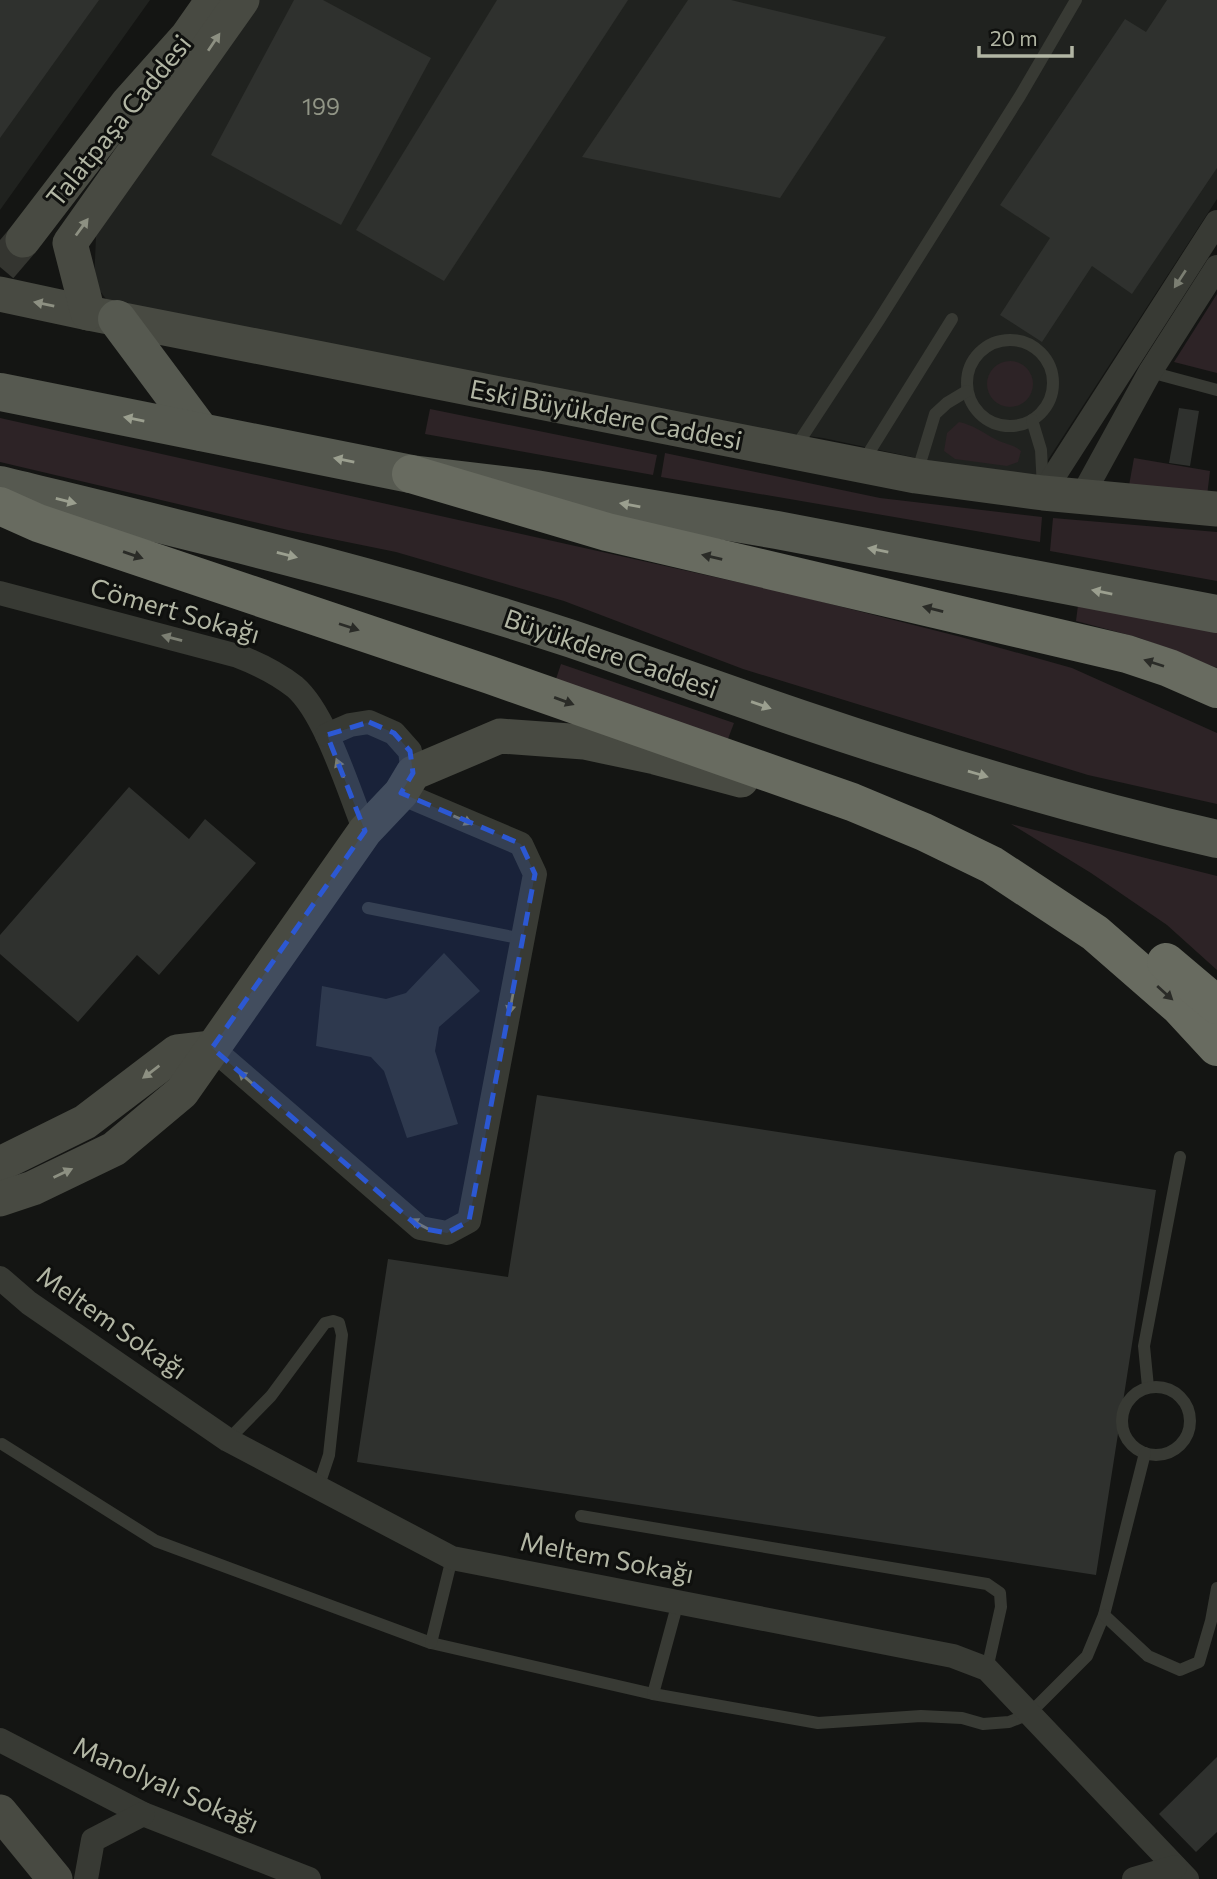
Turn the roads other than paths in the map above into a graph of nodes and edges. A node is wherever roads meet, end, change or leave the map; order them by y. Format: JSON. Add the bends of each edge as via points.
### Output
{"nodes":[{"id":1,"x":190,"y":0,"type":"edge"},
{"id":2,"x":213,"y":0,"type":"edge"},
{"id":3,"x":242,"y":0,"type":"edge"},
{"id":4,"x":1076,"y":0,"type":"edge"},
{"id":5,"x":128,"y":103,"type":"junction"},
{"id":6,"x":1217,"y":222,"type":"edge"},
{"id":7,"x":23,"y":240,"type":"tunnel mouth"},
{"id":8,"x":1217,"y":267,"type":"edge"},
{"id":9,"x":0,"y":294,"type":"edge"},
{"id":10,"x":102,"y":316,"type":"junction"},
{"id":11,"x":952,"y":319,"type":"dead end"},
{"id":12,"x":1150,"y":372,"type":"junction"},
{"id":13,"x":1217,"y":390,"type":"edge"},
{"id":14,"x":967,"y":391,"type":"junction"},
{"id":15,"x":0,"y":392,"type":"edge"},
{"id":16,"x":1032,"y":420,"type":"junction"},
{"id":17,"x":201,"y":432,"type":"junction"},
{"id":18,"x":793,"y":452,"type":"junction"},
{"id":19,"x":861,"y":466,"type":"junction"},
{"id":20,"x":411,"y":474,"type":"junction"},
{"id":21,"x":916,"y":476,"type":"junction"},
{"id":22,"x":0,"y":485,"type":"edge"},
{"id":23,"x":1043,"y":493,"type":"junction"},
{"id":24,"x":1082,"y":496,"type":"junction"},
{"id":25,"x":0,"y":506,"type":"edge"},
{"id":26,"x":1217,"y":509,"type":"edge"},
{"id":27,"x":0,"y":593,"type":"edge"},
{"id":28,"x":1217,"y":614,"type":"edge"},
{"id":29,"x":1217,"y":689,"type":"edge"},
{"id":30,"x":327,"y":735,"type":"junction"},
{"id":31,"x":407,"y":783,"type":"junction"},
{"id":32,"x":365,"y":831,"type":"junction"},
{"id":33,"x":925,"y":832,"type":"junction"},
{"id":34,"x":1217,"y":839,"type":"edge"},
{"id":35,"x":992,"y":865,"type":"junction"},
{"id":36,"x":368,"y":908,"type":"dead end"},
{"id":37,"x":523,"y":939,"type":"junction"},
{"id":38,"x":1217,"y":1005,"type":"edge"},
{"id":39,"x":1217,"y":1047,"type":"edge"},
{"id":40,"x":212,"y":1048,"type":"junction"},
{"id":41,"x":1180,"y":1157,"type":"dead end"},
{"id":42,"x":0,"y":1164,"type":"edge"},
{"id":43,"x":0,"y":1199,"type":"edge"},
{"id":44,"x":0,"y":1278,"type":"edge"},
{"id":45,"x":1148,"y":1387,"type":"junction"},
{"id":46,"x":228,"y":1440,"type":"junction"},
{"id":47,"x":2,"y":1444,"type":"dead end"},
{"id":48,"x":1145,"y":1453,"type":"junction"},
{"id":49,"x":318,"y":1488,"type":"junction"},
{"id":50,"x":580,"y":1516,"type":"dead end"},
{"id":51,"x":452,"y":1558,"type":"junction"},
{"id":52,"x":1217,"y":1588,"type":"edge"},
{"id":53,"x":678,"y":1602,"type":"junction"},
{"id":54,"x":1104,"y":1615,"type":"junction"},
{"id":55,"x":430,"y":1643,"type":"junction"},
{"id":56,"x":986,"y":1669,"type":"junction"},
{"id":57,"x":653,"y":1694,"type":"junction"},
{"id":58,"x":1029,"y":1714,"type":"junction"},
{"id":59,"x":0,"y":1740,"type":"edge"},
{"id":60,"x":0,"y":1812,"type":"edge"},
{"id":61,"x":144,"y":1814,"type":"junction"},
{"id":62,"x":1181,"y":1873,"type":"edge"},
{"id":63,"x":55,"y":1879,"type":"edge"},
{"id":64,"x":86,"y":1879,"type":"edge"},
{"id":65,"x":309,"y":1879,"type":"edge"},
{"id":66,"x":1134,"y":1879,"type":"edge"}],
"edges":[{"from":1,"to":5,"type":"street"},
{"from":2,"to":5,"type":"street","name":"Talatpaşa Caddesi"},
{"from":10,"to":3,"type":"street","one_way":true,"via":[[70,243]]},
{"from":4,"to":18,"type":"lane","via":[[1005,120]]},
{"from":5,"to":7,"type":"street","name":"Talatpaşa Caddesi"},
{"from":6,"to":23,"type":"street","one_way":true},
{"from":8,"to":12,"type":"street"},
{"from":10,"to":9,"type":"street","name":"Eski Büyükdere Caddesi","one_way":true},
{"from":10,"to":17,"type":"main road"},
{"from":10,"to":18,"type":"street","name":"Eski Büyükdere Caddesi"},
{"from":11,"to":19,"type":"lane"},
{"from":12,"to":13,"type":"lane"},
{"from":12,"to":24,"type":"street"},
{"from":14,"to":16,"type":"lane","via":[[973,405],[996,424],[1010,426]]},
{"from":14,"to":16,"type":"lane","via":[[973,363],[982,351],[994,344],[1023,342],[1044,357],[1053,381],[1047,406]]},
{"from":14,"to":21,"type":"lane","via":[[935,414]]},
{"from":17,"to":15,"type":"main road","one_way":true},
{"from":16,"to":23,"type":"lane","via":[[1041,450]]},
{"from":20,"to":17,"type":"main road","one_way":true},
{"from":18,"to":19,"type":"street","name":"Eski Büyükdere Caddesi"},
{"from":19,"to":21,"type":"street","name":"Eski Büyükdere Caddesi"},
{"from":28,"to":20,"type":"main road","one_way":true,"via":[[777,530],[536,489]]},
{"from":29,"to":20,"type":"highway","one_way":true,"via":[[1127,654],[607,532]]},
{"from":21,"to":23,"type":"street","name":"Eski Büyükdere Caddesi"},
{"from":22,"to":34,"type":"main road","name":"Büyükdere Caddesi","one_way":true,"via":[[329,566],[558,635],[934,761]]},
{"from":23,"to":24,"type":"street","name":"Eski Büyükdere Caddesi"},
{"from":24,"to":26,"type":"street","name":"Eski Büyükdere Caddesi"},
{"from":25,"to":33,"type":"highway","one_way":true,"via":[[38,523],[852,802]]},
{"from":30,"to":27,"type":"street","name":"Cömert Sokağı","one_way":true,"via":[[297,689],[270,669],[238,656]]},
{"from":30,"to":31,"type":"street","via":[[369,722],[394,733],[410,751]]},
{"from":32,"to":30,"type":"street","name":"Cömert Sokağı","one_way":true},
{"from":31,"to":32,"type":"street"},
{"from":31,"to":33,"type":"street","via":[[500,736],[584,742],[729,776],[866,819]]},
{"from":31,"to":37,"type":"street","one_way":true,"via":[[521,844],[535,874]]},
{"from":32,"to":40,"type":"street"},
{"from":33,"to":35,"type":"highway"},
{"from":35,"to":38,"type":"highway","via":[[1043,879],[1080,899],[1143,943]]},
{"from":35,"to":39,"type":"highway","one_way":true,"via":[[1095,933],[1180,1007]]},
{"from":36,"to":37,"type":"lane"},
{"from":37,"to":40,"type":"street","one_way":true,"via":[[469,1221],[447,1233],[420,1228]]},
{"from":40,"to":42,"type":"street","one_way":true,"via":[[177,1052],[85,1122]]},
{"from":43,"to":40,"type":"street","one_way":true,"via":[[114,1149],[182,1092]]},
{"from":41,"to":45,"type":"lane","via":[[1144,1346]]},
{"from":44,"to":46,"type":"street","name":"Meltem Sokağı","via":[[29,1303]]},
{"from":45,"to":48,"type":"lane","via":[[1128,1402],[1122,1426],[1135,1447]]},
{"from":45,"to":48,"type":"lane","via":[[1170,1389],[1180,1396],[1187,1404],[1190,1426],[1186,1437],[1169,1452]]},
{"from":46,"to":49,"type":"street","name":"Meltem Sokağı"},
{"from":46,"to":49,"type":"lane","via":[[271,1396],[325,1324],[339,1324],[342,1335],[333,1427]]},
{"from":47,"to":55,"type":"lane","via":[[156,1541]]},
{"from":48,"to":54,"type":"lane"},
{"from":49,"to":51,"type":"street","name":"Meltem Sokağı"},
{"from":50,"to":56,"type":"lane","via":[[987,1584],[1000,1593],[1001,1607]]},
{"from":51,"to":53,"type":"street","name":"Meltem Sokağı"},
{"from":51,"to":55,"type":"lane"},
{"from":52,"to":54,"type":"lane","via":[[1199,1662],[1180,1670],[1148,1656]]},
{"from":53,"to":56,"type":"street","name":"Meltem Sokağı","via":[[953,1656]]},
{"from":53,"to":57,"type":"lane"},
{"from":54,"to":58,"type":"lane","via":[[1087,1656]]},
{"from":55,"to":57,"type":"lane"},
{"from":56,"to":58,"type":"street","name":"Meltem Sokağı"},
{"from":57,"to":58,"type":"lane","via":[[818,1723],[921,1716],[983,1724],[1009,1722]]},
{"from":58,"to":62,"type":"street","name":"Meltem Sokağı"},
{"from":59,"to":61,"type":"street","name":"Manolyalı Sokağı"},
{"from":60,"to":63,"type":"street"},
{"from":61,"to":64,"type":"street","via":[[93,1840]]},
{"from":61,"to":65,"type":"street","name":"Manolyalı Sokağı"},
{"from":62,"to":66,"type":"street"}]}
